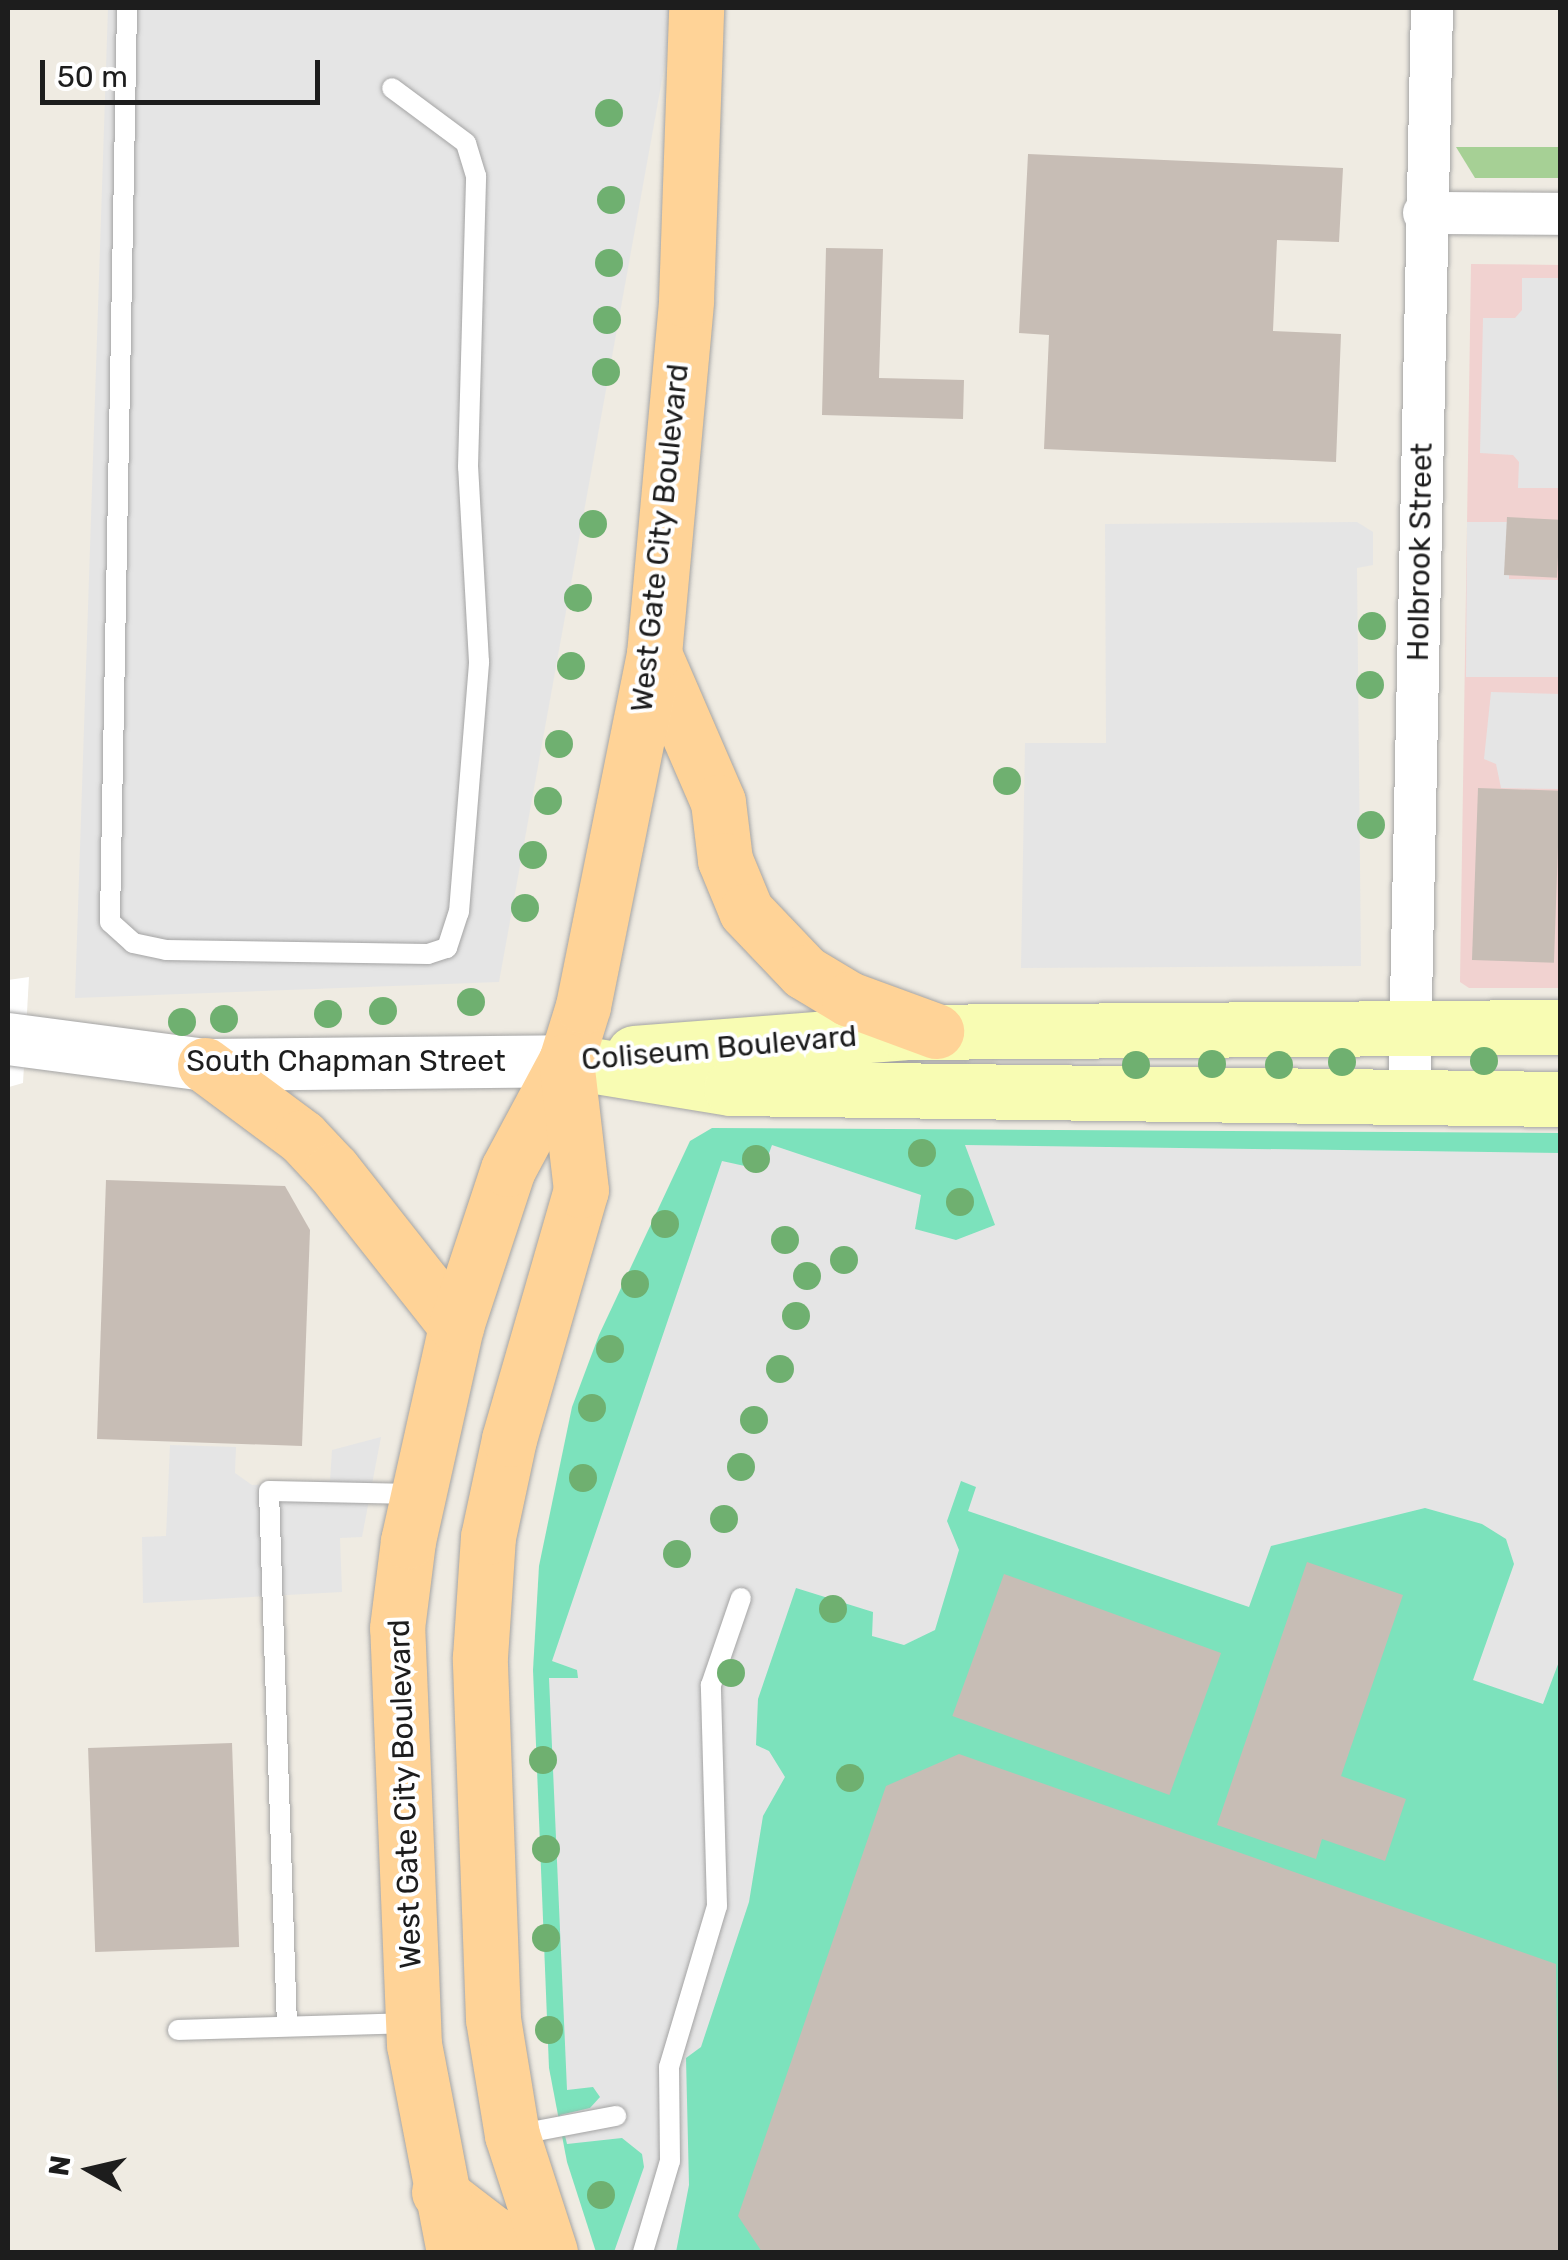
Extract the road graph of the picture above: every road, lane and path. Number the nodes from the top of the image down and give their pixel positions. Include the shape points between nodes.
1 (127, 8) edge
2 (696, 8) edge
3 (1432, 8) edge
4 (392, 88) dead end
5 (1424, 213) junction
6 (1560, 214) edge
7 (654, 654) junction
8 (1411, 1026) junction
9 (1560, 1027) edge
10 (936, 1031) junction
11 (8, 1039) edge
12 (566, 1061) junction
13 (204, 1065) junction
14 (1408, 1096) junction
15 (1560, 1099) edge
16 (456, 1326) junction
17 (418, 1494) junction
18 (741, 1598) dead end
19 (413, 2023) junction
20 (287, 2026) junction
21 (178, 2030) dead end
22 (616, 2116) dead end
23 (512, 2135) junction
24 (439, 2192) junction
25 (454, 2252) edge
26 (498, 2252) edge
27 (550, 2252) edge
28 (643, 2252) edge

1 - 4 lane via 110,922 133,944 196,951 448,948 459,912 480,662 468,466 476,176 466,144
2 - 7 main road, West Gate City Boulevard via 686,300
3 - 5 street, Holbrook Street
5 - 6 street
5 - 8 street, Holbrook Street
7 - 10 main road via 718,802 725,860 746,910 804,972 848,999
7 - 12 main road, West Gate City Boulevard via 595,954
8 - 9 main road, Coliseum Boulevard
8 - 10 main road, Coliseum Boulevard
8 - 14 street, Holbrook Street
10 - 12 main road, Coliseum Boulevard
11 - 13 street, South Chapman Street
12 - 13 street, South Chapman Street
12 - 14 main road, Coliseum Boulevard via 731,1088
12 - 16 main road, West Gate City Boulevard via 508,1169
12 - 23 main road, West Gate City Boulevard via 582,1190 509,1438 488,1537 480,1657 493,2018
13 - 16 main road via 312,1148
14 - 15 main road, Coliseum Boulevard
16 - 17 main road, West Gate City Boulevard
17 - 19 main road, West Gate City Boulevard via 397,1628
17 - 20 lane via 269,1491
18 - 28 lane via 711,1684 717,1906 669,2067 670,2161
19 - 20 lane
19 - 24 main road, West Gate City Boulevard
20 - 21 lane
22 - 23 lane
23 - 27 main road, West Gate City Boulevard
24 - 25 main road, West Gate City Boulevard
24 - 26 main road via 491,2232

